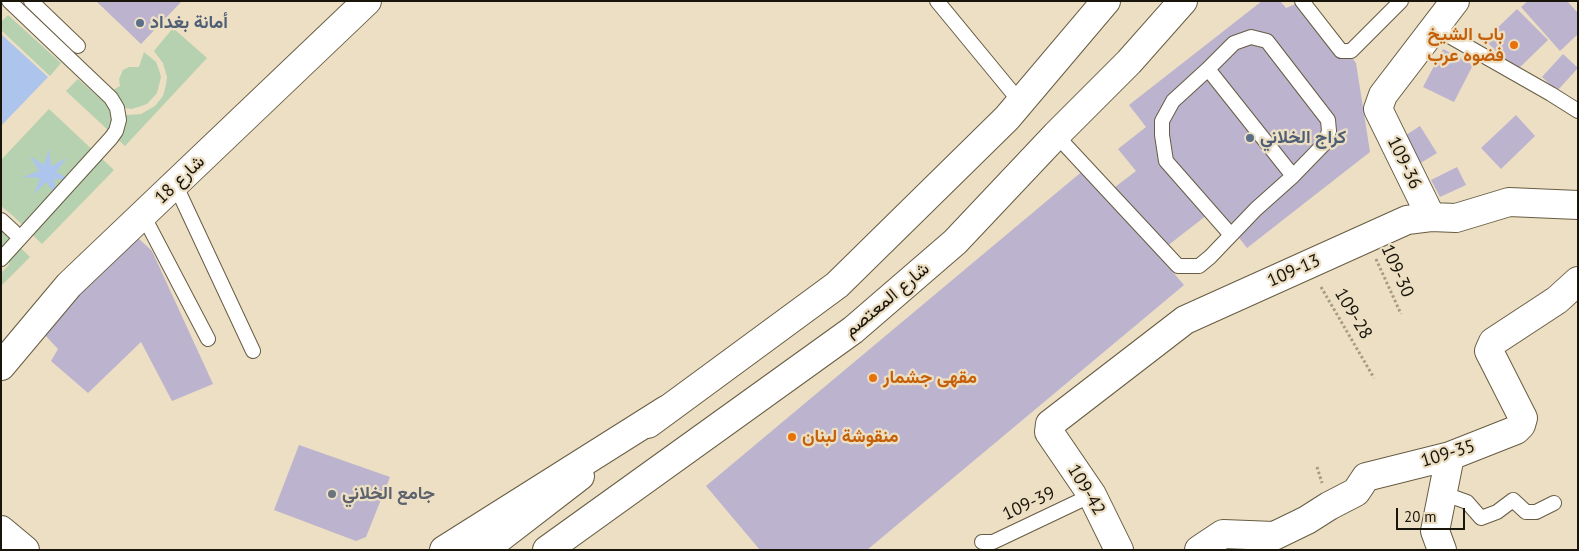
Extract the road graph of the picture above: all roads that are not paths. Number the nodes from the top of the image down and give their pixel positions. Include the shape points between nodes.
1 (9, 1) edge
2 (31, 1) edge
3 (368, 1) edge
4 (937, 1) edge
5 (1106, 1) edge
6 (1183, 1) edge
7 (1196, 1) edge
8 (1302, 1) edge
9 (1401, 1) edge
10 (1455, 1) edge
11 (1435, 28) junction
12 (1152, 36) junction
13 (78, 46) dead end
14 (1208, 69) junction
15 (1021, 103) junction
16 (1578, 111) edge
17 (1056, 135) junction
18 (1293, 176) junction
19 (175, 184) junction
20 (1578, 205) edge
21 (143, 215) junction
22 (1430, 217) junction
23 (1, 220) edge
24 (14, 232) dead end
25 (1231, 235) junction
26 (1, 259) edge
27 (1578, 281) edge
28 (208, 339) dead end
29 (253, 351) dead end
30 (1, 366) edge
31 (666, 410) junction
32 (1049, 432) joint
33 (1450, 456) junction
34 (1442, 493) junction
35 (1092, 495) junction
36 (1554, 503) dead end
37 (1, 530) edge
38 (982, 542) dead end
39 (25, 550) edge
40 (444, 550) edge
41 (484, 550) edge
42 (547, 550) edge
43 (1119, 550) edge
44 (1198, 550) edge
45 (1442, 550) edge

1 - 26 lane via 111,98 119,120 111,138
2 - 13 lane
3 - 19 street, شارع 18
4 - 15 lane
5 - 15 street
6 - 12 street, شارع المعتصم
7 - 12 street
8 - 9 lane via 1341,51 1351,51
10 - 11 street
11 - 16 lane
11 - 22 street, 109-36 via 1383,94 1378,109
12 - 17 street, شارع المعتصم
14 - 18 lane
14 - 18 lane via 1234,43 1251,37 1268,41 1328,120 1330,131 1325,143
14 - 25 lane via 1173,101 1162,121 1162,135 1166,161
15 - 31 street via 837,285
17 - 25 lane via 1178,266 1199,266
17 - 42 street, شارع المعتصم via 955,242 854,330
18 - 25 lane
19 - 21 street, شارع 18
19 - 29 lane
20 - 22 street, 109-13 via 1509,202 1456,218
21 - 28 lane
21 - 30 street, شارع 18 via 69,284
22 - 32 street, 109-13 via 1407,220 1184,320 1054,419
23 - 24 lane
27 - 33 street, 109-35 via 1557,300 1493,342 1489,351 1523,418 1521,425 1516,430
31 - 40 street
31 - 41 street
32 - 35 street, 109-42
33 - 34 street
33 - 44 street, 109-35 via 1366,477 1356,492 1274,536 1223,534
34 - 36 lane via 1467,502 1481,518 1497,512 1513,500 1526,512 1536,512
34 - 45 street via 1435,531
35 - 38 lane, 109-39 via 993,542
35 - 43 street, 109-42
37 - 39 street

